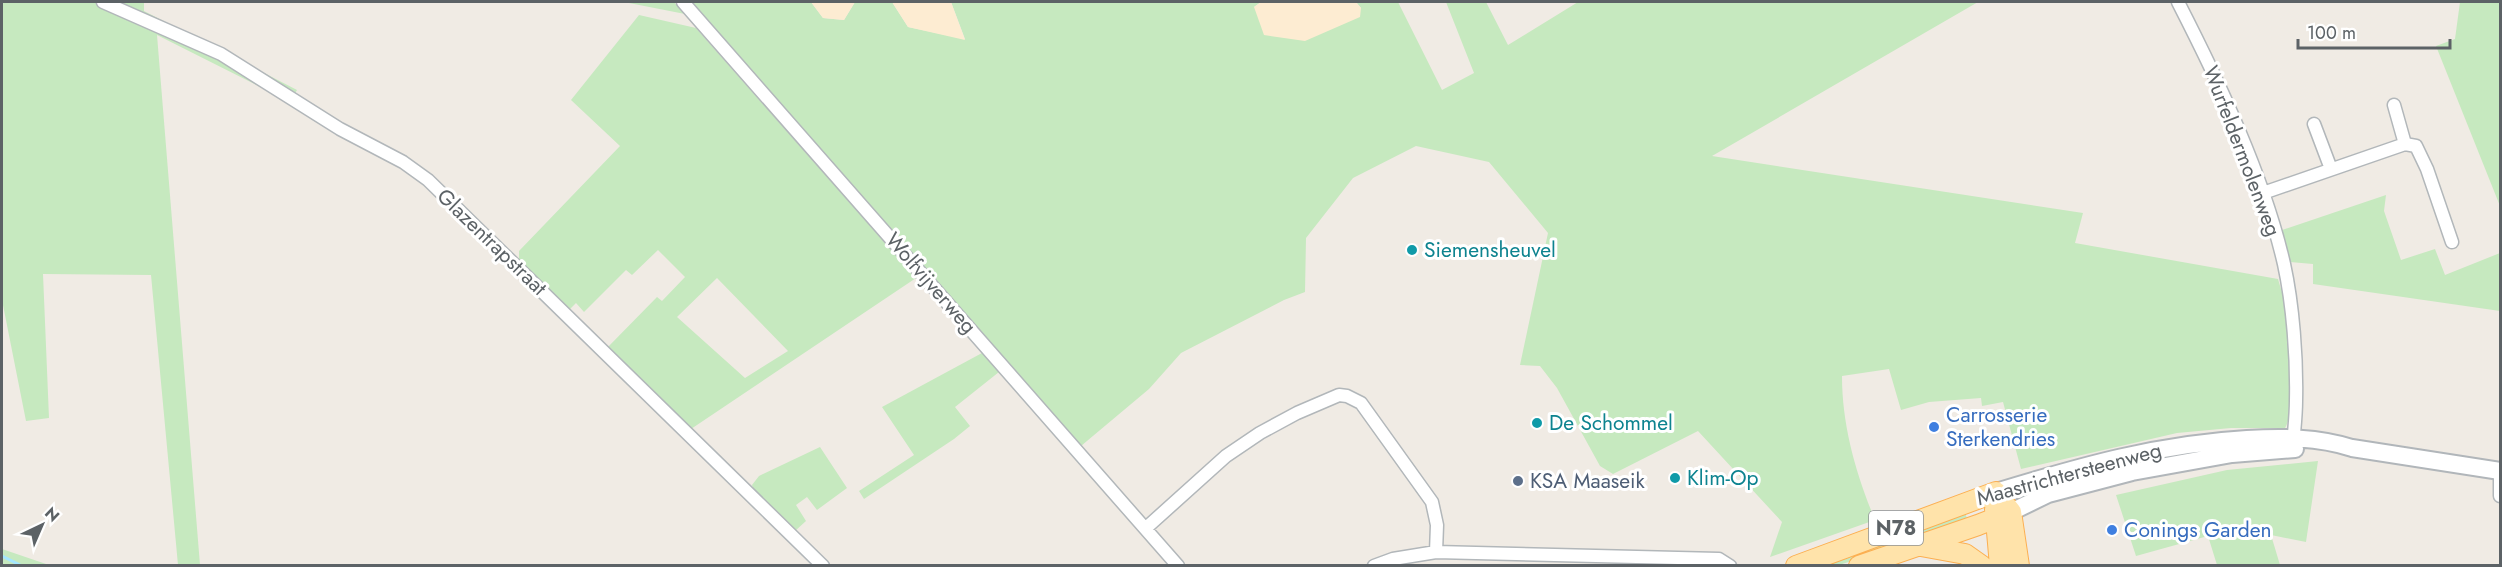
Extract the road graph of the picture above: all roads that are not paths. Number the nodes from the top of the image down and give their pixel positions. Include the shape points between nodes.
1 (103, 2) edge
2 (683, 2) edge
3 (2178, 2) edge
4 (2394, 105) dead end
5 (2314, 124) dead end
6 (2405, 144) junction
7 (2331, 169) junction
8 (2263, 193) junction
9 (2452, 242) dead end
10 (2293, 443) junction
11 (2222, 448) junction
12 (2500, 471) edge
13 (2500, 476) edge
14 (1996, 492) junction
15 (2500, 496) edge
16 (2003, 515) junction
17 (1146, 528) junction
18 (1918, 546) junction
19 (1436, 552) junction
20 (823, 566) edge
21 (1178, 566) edge
22 (1374, 566) edge
23 (1730, 566) edge
24 (1796, 566) edge
25 (1858, 566) edge
26 (1982, 566) edge
27 (2000, 566) edge
28 (2019, 566) edge

1 - 20 street, Glazentrapstraat via 221,54 428,180
2 - 17 street, Wolfvijverweg
3 - 8 street, Wurfeldermolenweg via 2211,66
4 - 6 street
5 - 7 street
6 - 7 street
6 - 9 street via 2416,146
7 - 8 street
8 - 10 street, Wurfeldermolenweg via 2285,273 2296,361
10 - 11 main road, Maastrichtersteenweg
10 - 12 main road, Maastrichtersteenweg via 2335,442
11 - 14 main road, Maastrichtersteenweg via 2157,448
11 - 16 main road, Maastrichtersteenweg via 2048,494
13 - 15 street
14 - 16 main road
14 - 24 main road, Maastrichtersteenweg / N78
16 - 18 main road, Maastrichtersteenweg / N78
16 - 27 main road
16 - 28 main road
17 - 19 street via 1226,456 1297,413 1339,395 1361,403 1432,502 1437,525
17 - 21 street, Wolfvijverweg
18 - 25 main road, Maastrichtersteenweg / N78
18 - 26 main road via 1965,554
19 - 22 street
19 - 23 street via 1719,560

